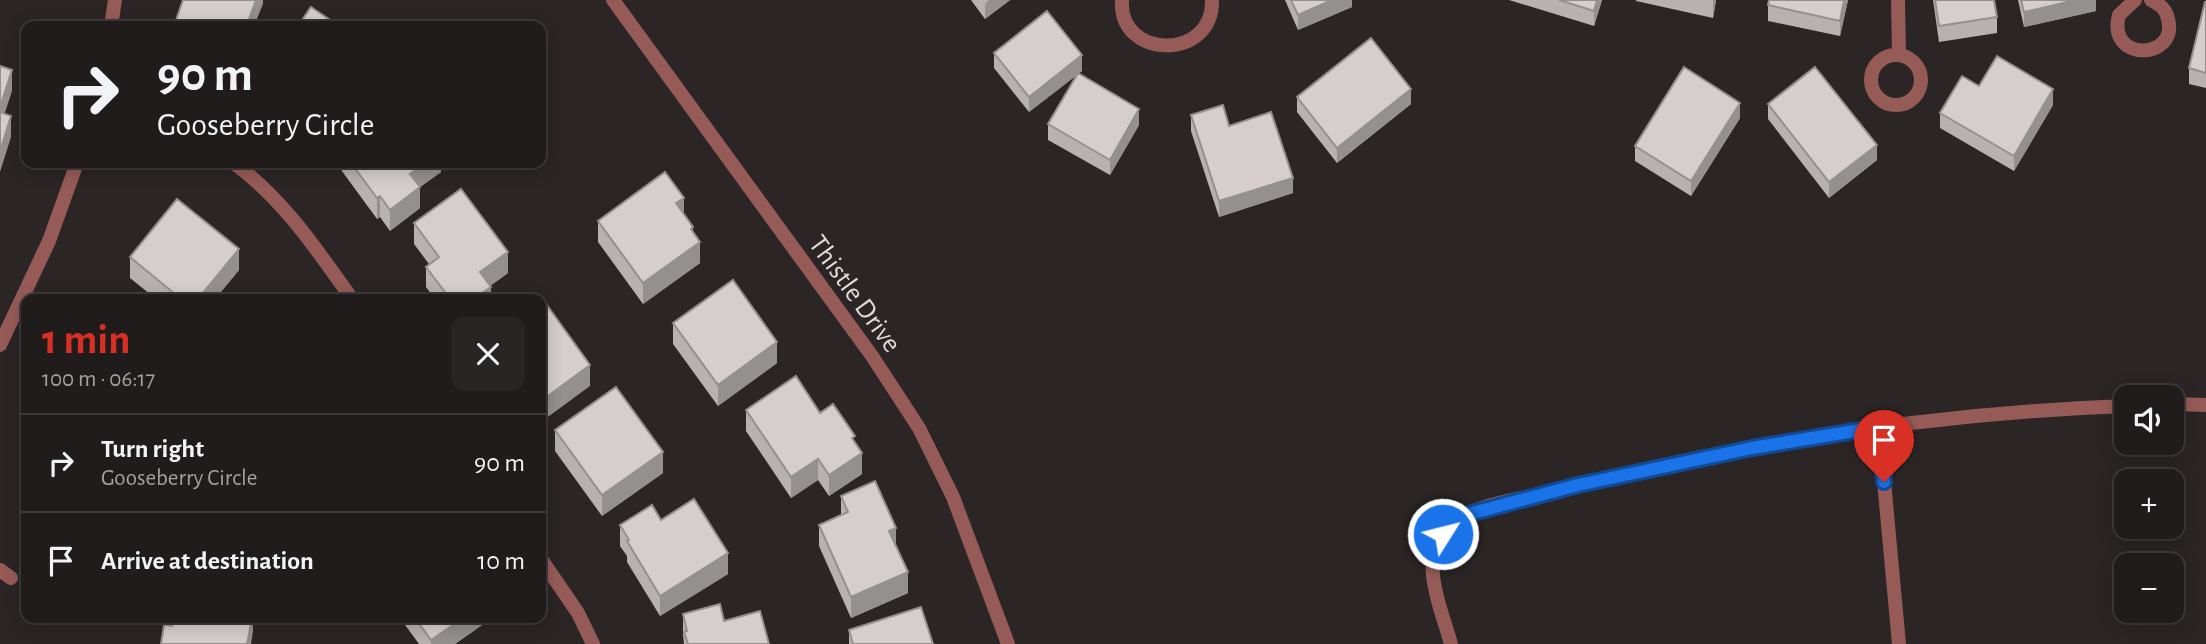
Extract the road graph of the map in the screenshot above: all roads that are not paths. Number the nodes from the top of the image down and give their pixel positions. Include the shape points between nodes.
1 (115, 0) edge
2 (613, 0) edge
3 (1122, 0) edge
4 (1212, 0) edge
5 (1898, 0) edge
6 (2135, 0) edge
7 (2151, 0) edge
8 (112, 21) edge
9 (1899, 55) dead end
10 (76, 168) edge
11 (240, 168) edge
12 (24, 294) edge
13 (348, 294) edge
14 (21, 301) edge
15 (0, 345) edge
16 (2184, 404) edge
17 (2206, 404) edge
18 (2114, 407) edge
19 (1879, 427) junction
20 (546, 566) edge
21 (593, 644) edge
22 (1009, 644) edge
23 (1451, 644) edge
24 (1899, 644) edge

1 - 8 street
2 - 22 street, Thistle Drive via 913,419 953,497
3 - 4 street via 1126,22 1135,34 1162,47 1190,41 1201,32
5 - 9 street
6 - 7 street via 2119,15 2118,32 2127,46 2142,52 2158,47 2169,33 2167,15
10 - 12 street
11 - 13 street via 299,226
14 - 15 street
16 - 17 street
18 - 19 street
19 - 23 street via 1765,445 1578,485 1465,515 1443,534 1432,561
19 - 24 street
20 - 21 street

